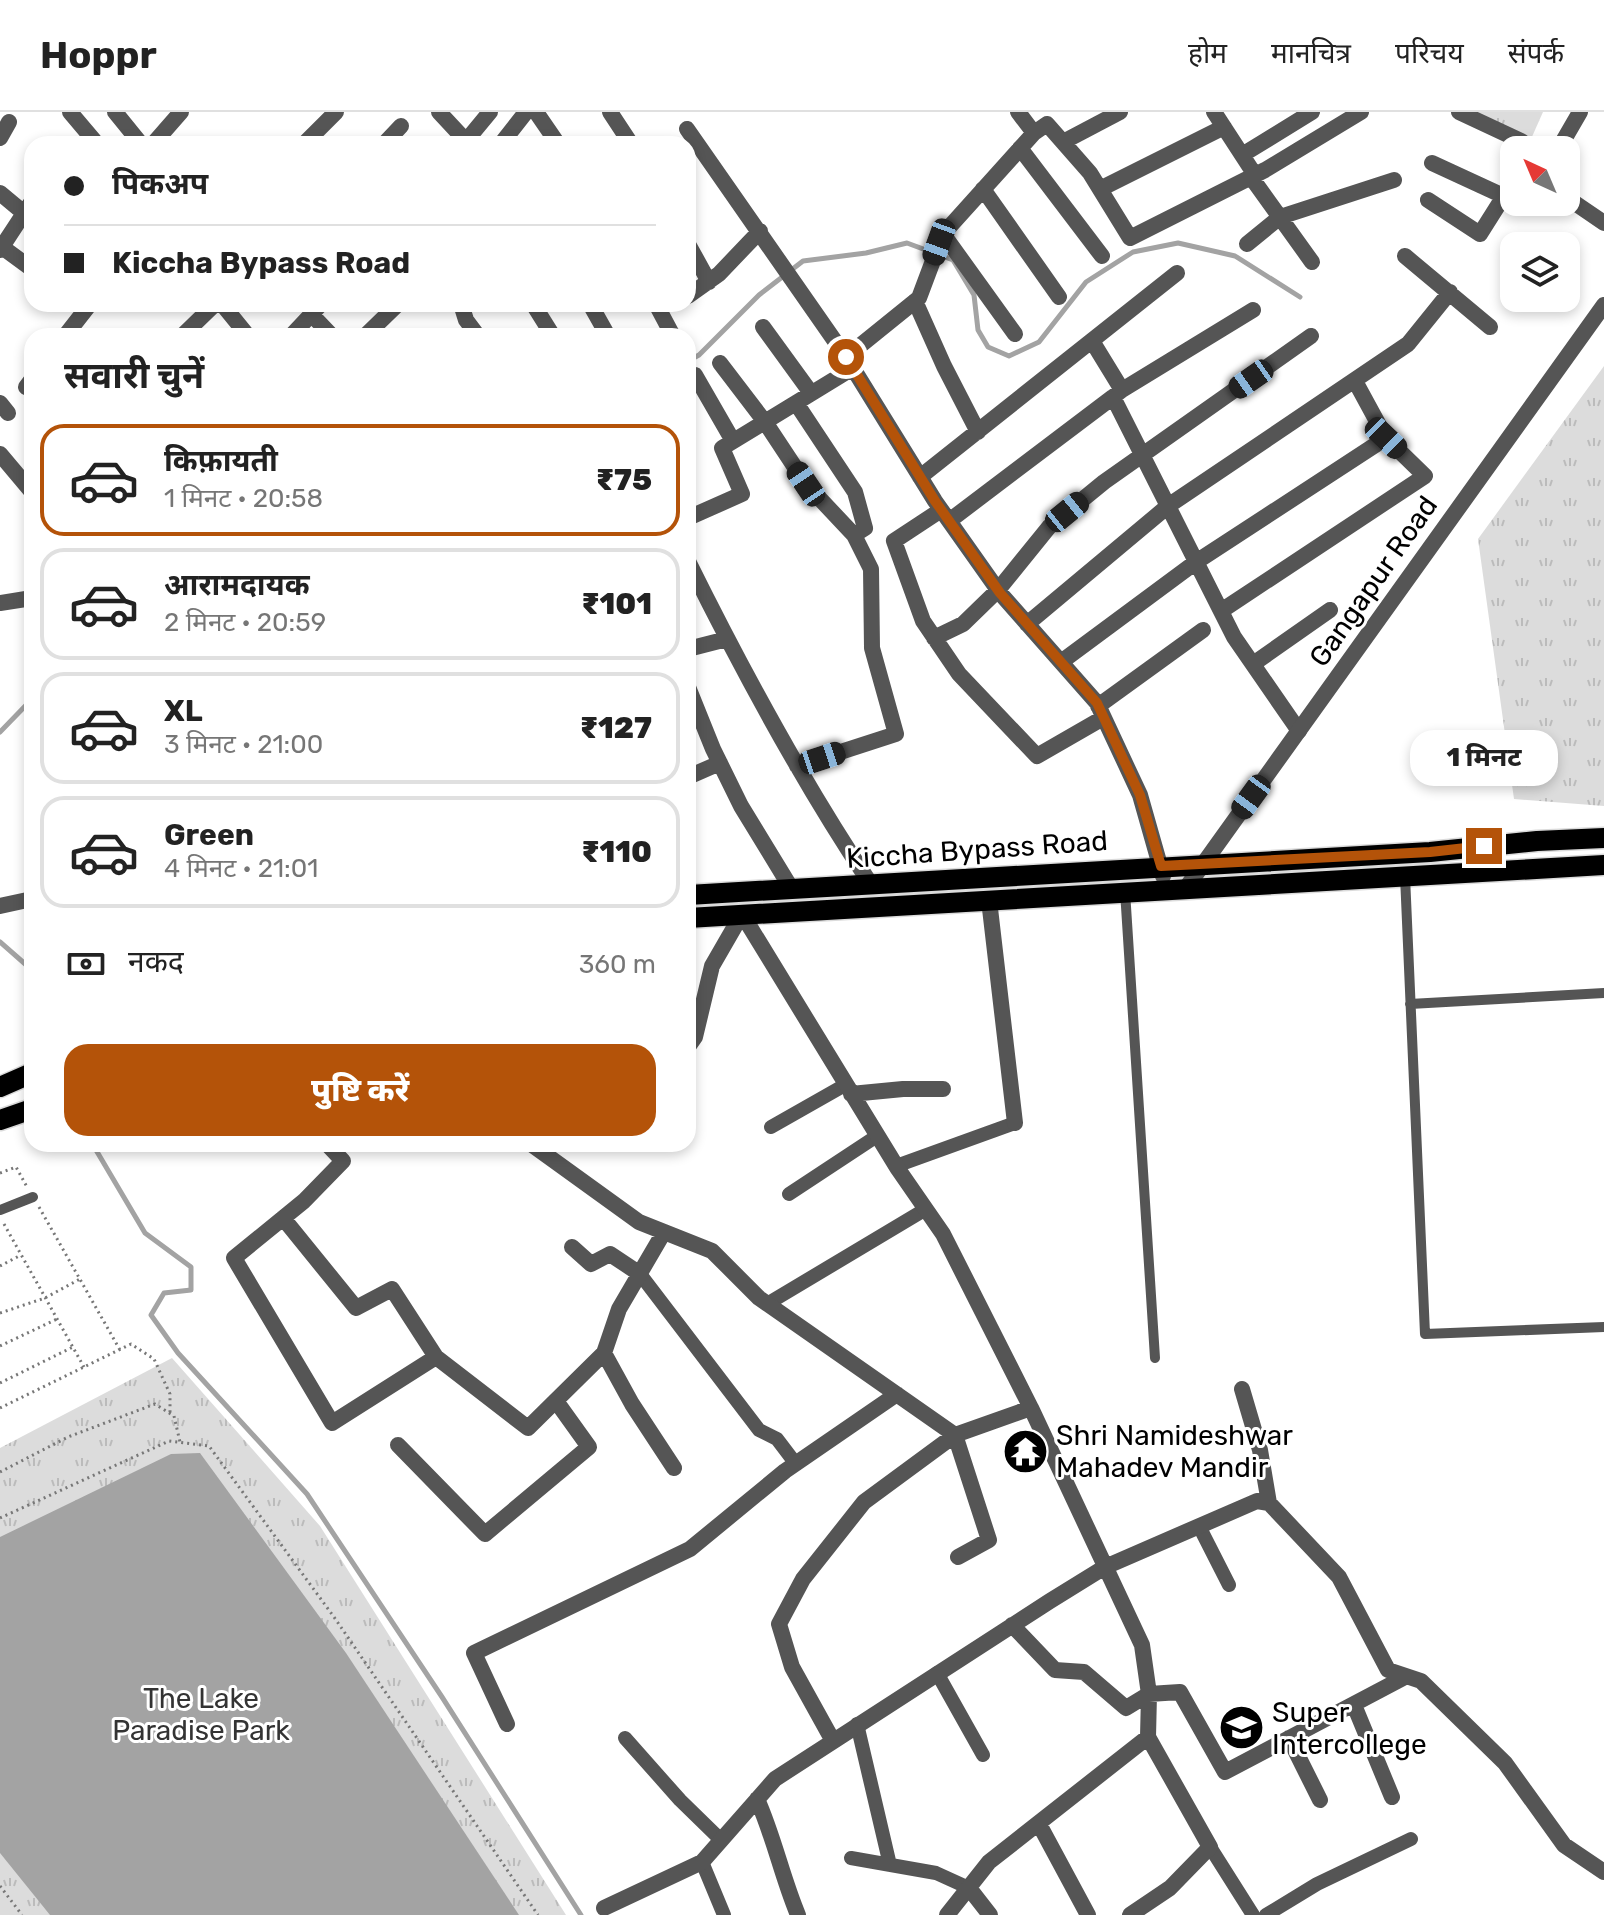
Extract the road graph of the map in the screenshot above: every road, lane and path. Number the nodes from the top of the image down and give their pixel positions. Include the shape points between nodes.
1 (70, 112) edge
2 (115, 112) edge
3 (181, 112) edge
4 (336, 112) edge
5 (439, 112) edge
6 (490, 112) edge
7 (526, 112) edge
8 (536, 112) edge
9 (610, 112) edge
10 (1018, 112) edge
11 (1120, 112) edge
12 (1214, 112) edge
13 (1312, 112) edge
14 (1361, 112) edge
15 (1459, 112) edge
16 (1580, 112) edge
17 (9, 122) dead end
18 (401, 126) dead end
19 (1224, 127) junction
20 (687, 129) dead end
21 (1034, 133) junction
22 (90, 136) edge
23 (134, 136) edge
24 (160, 136) edge
25 (312, 136) edge
26 (392, 136) edge
27 (461, 136) edge
28 (470, 136) edge
29 (507, 136) edge
30 (552, 136) edge
31 (626, 136) edge
32 (692, 136) edge
33 (1510, 136) edge
34 (1566, 136) edge
35 (0, 138) edge
36 (696, 142) edge
37 (1063, 142) junction
38 (1020, 148) junction
39 (1242, 155) junction
40 (1432, 163) dead end
41 (1253, 176) junction
42 (1394, 180) dead end
43 (983, 189) junction
44 (1100, 189) junction
45 (1500, 192) edge
46 (0, 193) edge
47 (1428, 200) dead end
48 (24, 205) edge
49 (1580, 207) edge
50 (1500, 208) edge
51 (24, 213) edge
52 (1280, 217) junction
53 (1604, 223) edge
54 (760, 231) junction
55 (941, 238) junction
56 (1247, 244) dead end
57 (1, 248) edge
58 (1102, 256) dead end
59 (1405, 256) dead end
60 (696, 258) edge
61 (1312, 262) dead end
62 (24, 264) edge
63 (1177, 273) dead end
64 (709, 282) junction
65 (696, 291) edge
66 (1450, 292) junction
67 (1059, 297) dead end
68 (915, 301) junction
69 (1604, 305) edge
70 (1253, 310) dead end
71 (84, 312) edge
72 (216, 312) edge
73 (229, 312) edge
74 (313, 312) edge
75 (390, 312) edge
76 (763, 327) dead end
77 (1490, 327) dead end
78 (71, 328) edge
79 (193, 328) edge
80 (242, 328) edge
81 (298, 328) edge
82 (373, 328) edge
83 (1015, 334) dead end
84 (1311, 336) dead end
85 (1092, 341) junction
86 (850, 362) junction
87 (720, 363) dead end
88 (696, 377) edge
89 (1355, 381) junction
90 (811, 393) junction
91 (1117, 394) junction
92 (796, 403) junction
93 (765, 422) junction
94 (978, 432) junction
95 (1386, 438) junction
96 (733, 441) junction
97 (0, 454) edge
98 (1141, 454) junction
99 (920, 477) junction
100 (24, 482) edge
101 (1168, 506) junction
102 (696, 514) edge
103 (945, 515) junction
104 (854, 535) junction
105 (1196, 562) junction
106 (696, 577) edge
107 (998, 590) junction
108 (24, 599) edge
109 (0, 603) edge
110 (1330, 610) dead end
111 (1221, 611) junction
112 (1027, 624) junction
113 (1203, 630) dead end
114 (934, 638) junction
115 (727, 639) junction
116 (696, 647) edge
117 (1061, 662) junction
118 (1253, 664) junction
119 (696, 706) edge
120 (1101, 712) junction
121 (1299, 731) junction
122 (720, 763) junction
123 (797, 766) junction
124 (696, 774) edge
125 (1604, 838) edge
126 (1251, 862) junction
127 (1204, 863) junction
128 (1604, 865) edge
129 (1161, 866) junction
130 (1125, 868) junction
131 (1405, 876) junction
132 (870, 883) junction
133 (1253, 885) junction
134 (791, 888) junction
135 (1176, 888) junction
136 (741, 891) junction
137 (1125, 891) junction
138 (696, 894) edge
139 (989, 900) junction
140 (24, 901) edge
141 (0, 906) edge
142 (870, 907) junction
143 (742, 914) junction
144 (696, 917) edge
145 (1604, 993) edge
146 (1410, 1004) junction
147 (696, 1033) edge
148 (24, 1076) edge
149 (0, 1087) edge
150 (848, 1089) junction
151 (943, 1089) dead end
152 (24, 1112) edge
153 (0, 1120) edge
154 (1015, 1123) joint
155 (771, 1127) dead end
156 (877, 1136) junction
157 (335, 1152) edge
158 (542, 1152) edge
159 (896, 1166) junction
160 (0, 1173) edge
161 (789, 1194) dead end
162 (33, 1197) junction
163 (926, 1209) junction
164 (0, 1210) edge
165 (0, 1217) edge
166 (283, 1218) junction
167 (664, 1232) junction
168 (572, 1247) dead end
169 (21, 1255) junction
170 (0, 1266) edge
171 (640, 1274) junction
172 (80, 1279) junction
173 (45, 1298) junction
174 (767, 1304) junction
175 (0, 1313) edge
176 (57, 1319) junction
177 (1604, 1327) edge
178 (0, 1346) edge
179 (73, 1347) junction
180 (120, 1350) junction
181 (604, 1353) junction
182 (436, 1357) junction
183 (1155, 1358) dead end
184 (84, 1367) junction
185 (0, 1383) edge
186 (1242, 1389) dead end
187 (897, 1394) junction
188 (556, 1401) junction
189 (0, 1408) edge
190 (1031, 1408) junction
191 (170, 1414) junction
192 (955, 1435) junction
193 (180, 1442) junction
194 (398, 1445) dead end
195 (796, 1464) junction
196 (674, 1468) dead end
197 (0, 1472) edge
198 (1269, 1503) junction
199 (0, 1518) edge
200 (1199, 1526) junction
201 (958, 1557) dead end
202 (1105, 1567) junction
203 (1229, 1585) dead end
204 (1012, 1625) junction
205 (937, 1673) junction
206 (1405, 1677) junction
207 (1149, 1694) junction
208 (1354, 1705) junction
209 (507, 1724) dead end
210 (857, 1724) junction
211 (1148, 1737) junction
212 (625, 1738) dead end
213 (1289, 1738) junction
214 (833, 1741) junction
215 (983, 1755) dead end
216 (1392, 1797) dead end
217 (757, 1799) junction
218 (1320, 1800) dead end
219 (1039, 1824) junction
220 (1411, 1839) dead end
221 (721, 1840) junction
222 (1210, 1847) junction
223 (851, 1858) dead end
224 (702, 1862) junction
225 (890, 1865) junction
226 (1604, 1872) edge
227 (0, 1886) edge
228 (969, 1888) junction
229 (604, 1908) dead end
230 (1135, 1913) edge
231 (22, 1915) edge
232 (538, 1915) edge
233 (724, 1915) edge
234 (798, 1915) edge
235 (947, 1915) edge
236 (990, 1915) edge
237 (1088, 1915) edge
238 (1253, 1915) edge
239 (1266, 1915) edge

1 - 22 street
2 - 23 street
3 - 24 street
4 - 25 street
5 - 27 street
6 - 28 street
7 - 29 street
8 - 30 street
9 - 31 street
10 - 21 street
11 - 37 street
12 - 19 street
13 - 39 street
14 - 41 street
15 - 33 street
16 - 34 street
17 - 35 street
18 - 26 street
19 - 39 street
19 - 44 street
20 - 32 street
21 - 37 street via 1047,124
21 - 38 street
36 - 54 street
37 - 44 street
38 - 43 street
38 - 58 street
39 - 41 street
40 - 45 street
41 - 44 street via 1130,238
41 - 52 street
42 - 52 street
43 - 55 street
43 - 67 street
46 - 48 street
47 - 50 street via 1480,234
49 - 53 street
51 - 57 street
52 - 56 street
52 - 61 street
54 - 64 street
54 - 86 street
55 - 68 street
55 - 83 street
57 - 62 street
59 - 66 street
60 - 64 street
63 - 85 street
64 - 65 street
66 - 77 street
66 - 89 street via 1408,344
68 - 86 street
68 - 94 street
69 - 121 street, Gangapur Road
70 - 91 street
71 - 78 street
72 - 79 street
73 - 80 street
74 - 81 street
75 - 82 street
76 - 90 street
84 - 98 street
85 - 91 street
85 - 94 street
86 - 90 street
86 - 99 street
87 - 93 street
88 - 96 street
89 - 95 street
89 - 101 street
90 - 92 street
91 - 98 street
91 - 103 street
92 - 93 street
92 - 104 street via 855,492 865,528
93 - 96 street
93 - 104 street via 806,484
94 - 99 street
95 - 105 street
95 - 111 street via 1425,476
96 - 102 street via 722,448 742,494
97 - 100 street
98 - 101 street
98 - 107 street via 1049,527
99 - 103 street
101 - 105 street
101 - 112 street
103 - 107 street
103 - 114 street via 894,541
104 - 123 street via 871,569 872,648 896,734
105 - 111 street
105 - 117 street
106 - 115 street
107 - 112 street
107 - 114 street via 963,624
108 - 109 street
110 - 118 street
111 - 118 street
112 - 117 street
113 - 120 street
114 - 120 street via 959,674 1037,756
115 - 116 street
115 - 123 street
117 - 120 street
118 - 121 street
119 - 122 street
120 - 129 street via 1140,795
121 - 127 street, Gangapur Road
122 - 124 street
122 - 134 street
123 - 132 street
125 - 126 main road, Kiccha Bypass Road
126 - 127 main road, Kiccha Bypass Road
126 - 133 main road
127 - 129 main road, Kiccha Bypass Road
127 - 135 street, Gangapur Road
128 - 131 main road
129 - 130 main road, Kiccha Bypass Road
129 - 135 street
130 - 132 main road, Kiccha Bypass Road
130 - 137 main road
131 - 133 main road
131 - 146 lane
132 - 134 main road, Kiccha Bypass Road
132 - 142 main road
133 - 135 main road
134 - 136 main road, Kiccha Bypass Road
135 - 137 main road
136 - 138 main road, Kiccha Bypass Road
136 - 143 main road
137 - 139 main road
137 - 183 lane
139 - 142 main road
139 - 154 street
140 - 141 street
142 - 143 main road
143 - 144 main road
143 - 147 street via 712,966
143 - 150 street
145 - 146 lane
146 - 177 lane via 1425,1334
148 - 149 main road
150 - 151 street
150 - 155 street
150 - 156 street
152 - 153 main road
154 - 159 street
156 - 159 street
156 - 161 street
157 - 166 street via 343,1161
158 - 167 street via 639,1222
159 - 163 street
160 - 162 path via 16,1167
162 - 164 lane
162 - 172 path
163 - 174 street
163 - 190 street
165 - 169 path
166 - 182 street via 356,1308 392,1289
166 - 182 street via 234,1258 332,1423
167 - 171 street
167 - 174 street via 712,1251
168 - 171 street via 591,1264 610,1254
169 - 170 path
169 - 173 path
171 - 181 street via 619,1309
171 - 195 street via 759,1430 777,1439
172 - 173 path
172 - 180 path
173 - 175 path
173 - 176 path
174 - 187 street
176 - 178 path
176 - 179 path
179 - 184 path
179 - 185 path
180 - 184 path
180 - 191 path via 131,1344 154,1359 170,1394
181 - 188 street
181 - 196 street
182 - 188 street via 528,1428
184 - 189 path
186 - 198 street
187 - 192 street
187 - 195 street
188 - 194 street via 589,1447 485,1534
190 - 192 street
190 - 202 street
191 - 193 path
191 - 197 path via 155,1404 68,1437
192 - 201 street via 989,1540
192 - 214 street via 864,1502 803,1579 779,1624 792,1667
193 - 199 path via 169,1441
193 - 232 path via 209,1446 334,1617
195 - 209 street via 690,1549 474,1653
198 - 200 street via 1257,1501
198 - 206 street via 1339,1577 1388,1670
200 - 202 street
200 - 203 street
202 - 204 street
202 - 207 street via 1142,1645
204 - 205 street
204 - 207 street via 1055,1670 1084,1672 1126,1708
205 - 210 street
205 - 215 street
206 - 208 street
206 - 226 street via 1421,1681 1505,1763 1564,1845
207 - 211 street
207 - 213 street via 1180,1692 1225,1772
208 - 213 street
208 - 216 street
210 - 214 street
210 - 225 street
211 - 219 street
211 - 222 street
212 - 221 street
213 - 218 street
214 - 217 street via 775,1779
217 - 221 street
217 - 234 street
219 - 228 street via 989,1862
219 - 237 street
220 - 239 street
221 - 224 street
222 - 230 street via 1170,1888
222 - 238 street
223 - 225 street
224 - 229 street
224 - 233 street
225 - 228 street via 936,1873
227 - 231 path
228 - 235 street
228 - 236 street

